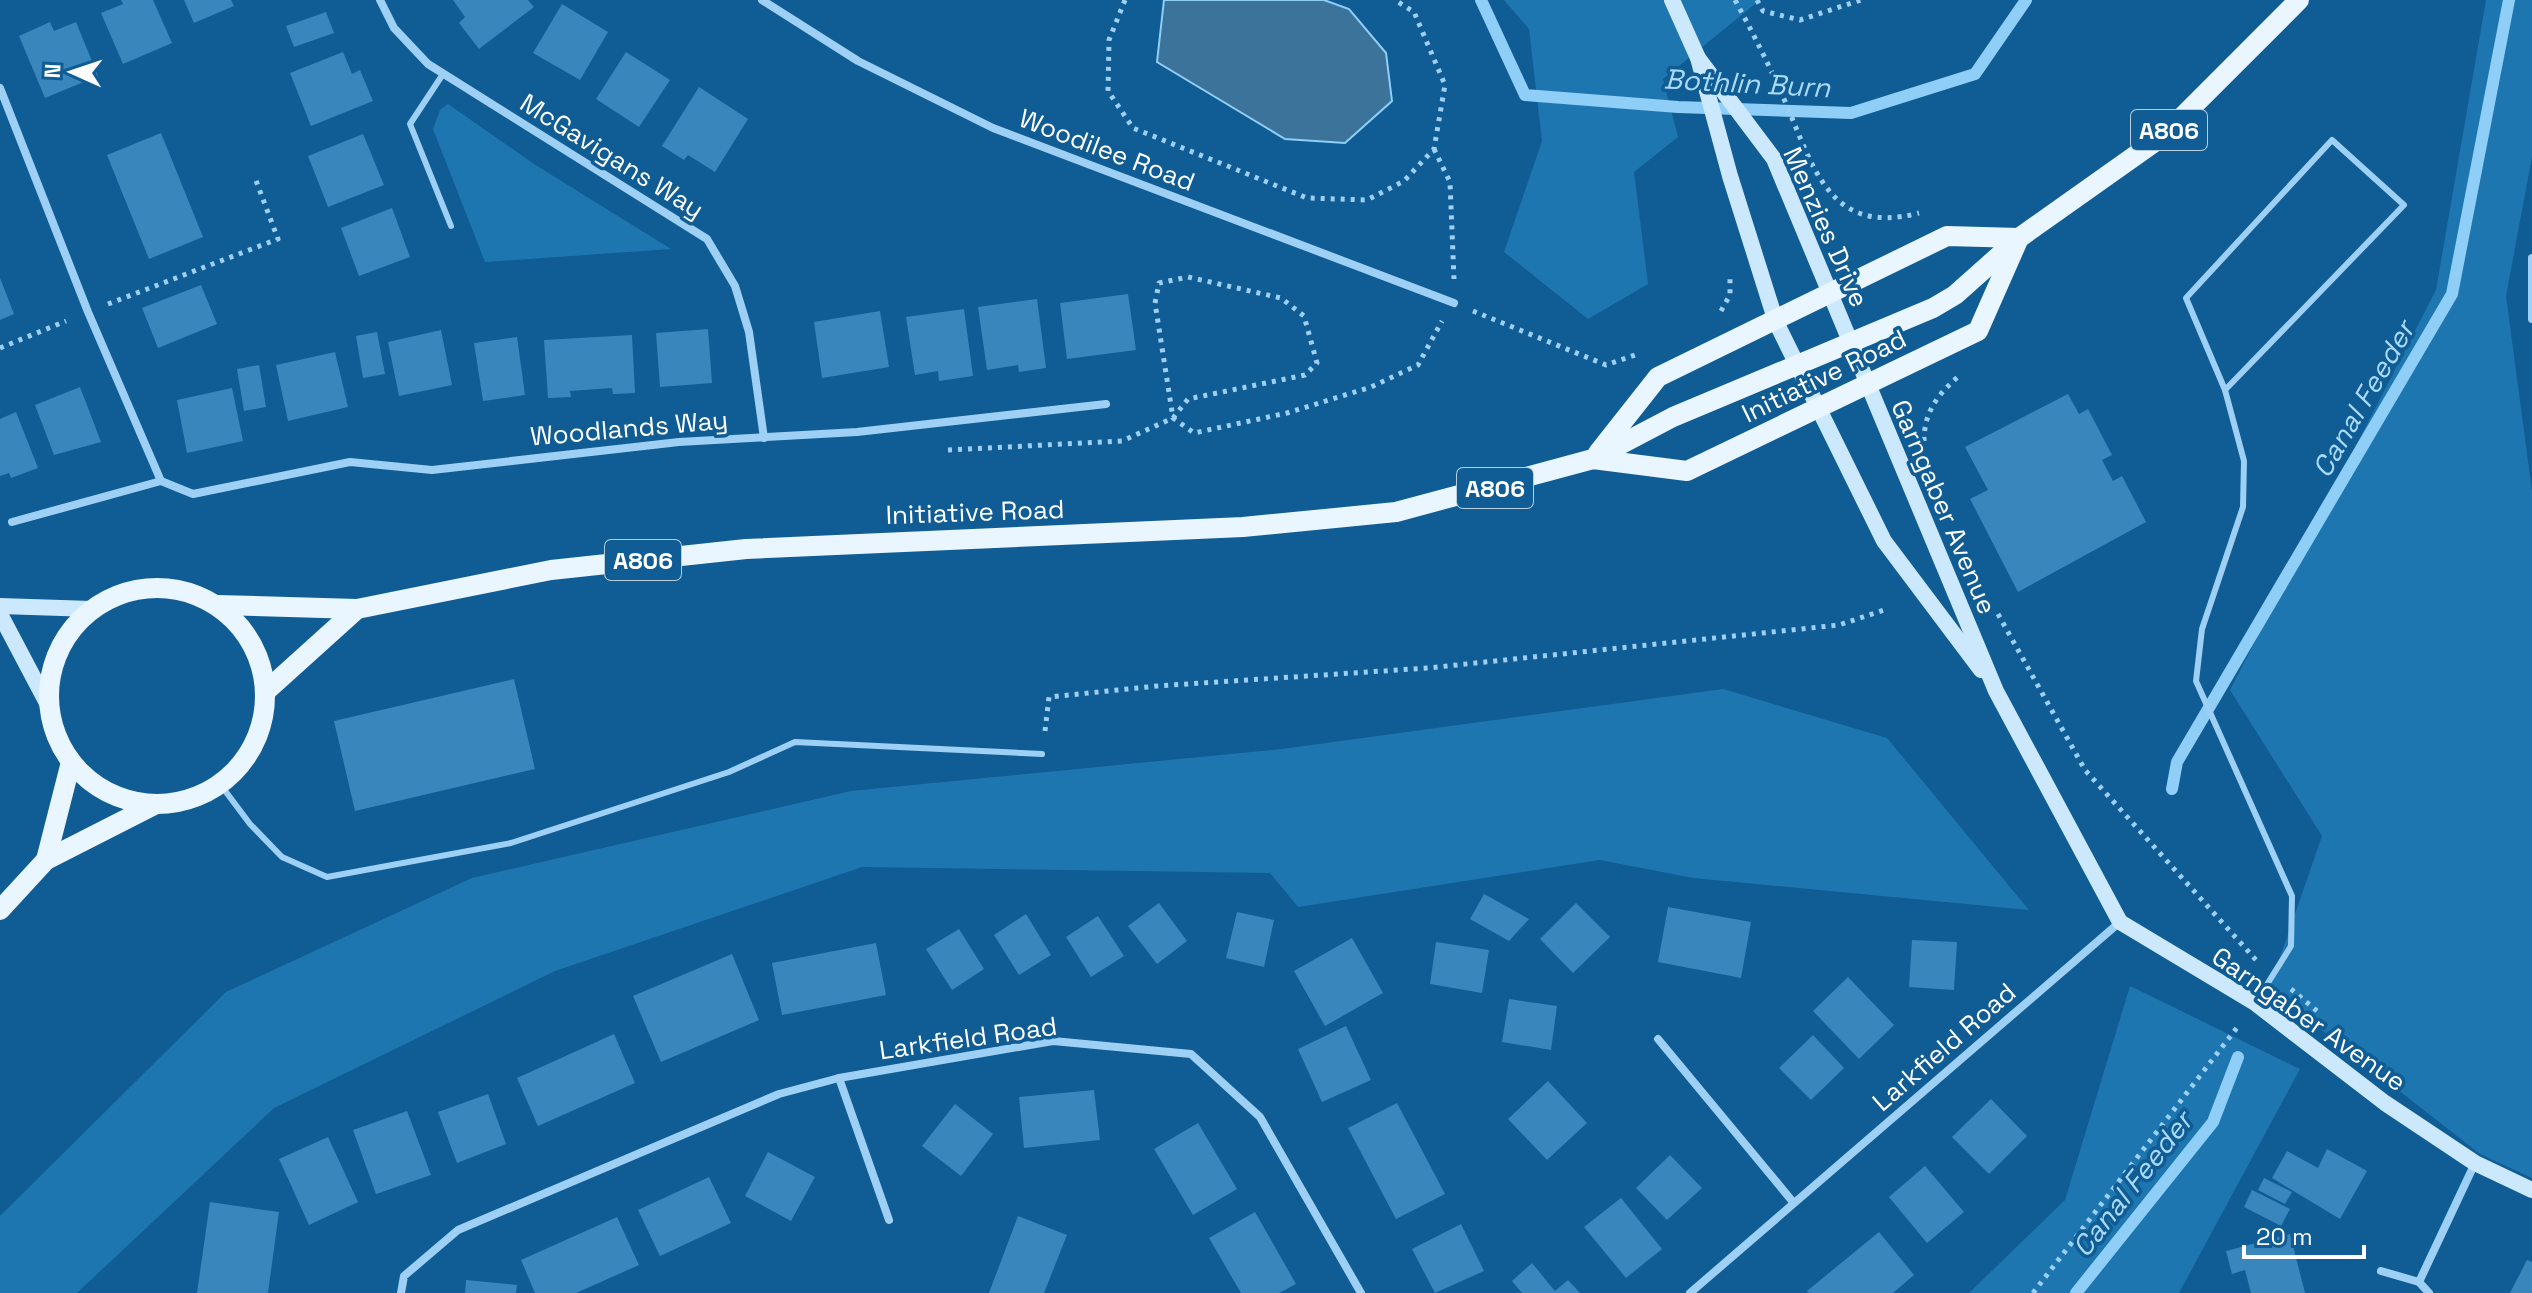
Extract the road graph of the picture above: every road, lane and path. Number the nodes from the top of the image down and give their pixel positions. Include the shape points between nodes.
1 (380, 0) edge
2 (762, 0) edge
3 (1125, 0) edge
4 (1395, 0) edge
5 (1672, 0) edge
6 (1735, 0) edge
7 (1757, 0) edge
8 (1861, 0) edge
9 (2299, 0) edge
10 (1695, 50) junction
11 (443, 74) junction
12 (0, 88) edge
13 (1434, 149) junction
14 (255, 178) dead end
15 (1930, 207) dead end
16 (451, 226) dead end
17 (2019, 238) junction
18 (2532, 258) edge
19 (1730, 272) dead end
20 (1830, 293) junction
21 (1454, 303) junction
22 (88, 312) junction
23 (2532, 319) edge
24 (1712, 320) dead end
25 (1776, 322) junction
26 (1849, 341) junction
27 (0, 348) edge
28 (1646, 351) dead end
29 (1797, 364) junction
30 (1969, 368) dead end
31 (1867, 384) junction
32 (2225, 390) junction
33 (1106, 404) dead end
34 (1819, 408) junction
35 (1173, 418) junction
36 (764, 438) junction
37 (1924, 445) dead end
38 (944, 450) dead end
39 (1593, 459) junction
40 (161, 481) junction
41 (12, 522) dead end
42 (1991, 603) dead end
43 (217, 605) junction
44 (0, 606) edge
45 (92, 609) junction
46 (357, 609) junction
47 (1887, 609) dead end
48 (0, 614) edge
49 (1996, 691) junction
50 (265, 692) junction
51 (48, 705) junction
52 (1042, 754) joint
53 (71, 762) junction
54 (220, 784) junction
55 (154, 805) junction
56 (46, 860) junction
57 (0, 910) edge
58 (2120, 922) junction
59 (2273, 974) junction
60 (2255, 1003) junction
61 (2326, 1019) dead end
62 (1658, 1039) dead end
63 (839, 1078) junction
64 (2475, 1163) junction
65 (2532, 1190) edge
66 (1793, 1202) junction
67 (889, 1220) dead end
68 (2381, 1271) dead end
69 (2419, 1282) junction
70 (401, 1293) edge
71 (1361, 1293) edge
72 (1690, 1293) edge
73 (2033, 1293) edge
74 (2429, 1293) edge

1 - 11 street, McGavigans Way via 416,54
2 - 21 street, Woodilee Road via 858,61 993,128
3 - 13 path via 1109,40 1108,91 1133,128 1307,198 1367,200 1404,181
4 - 13 path via 1414,12 1445,85
5 - 10 street, Menzies Drive
6 - 15 path via 1763,50 1814,173 1835,199 1859,214 1885,219
7 - 8 path via 1763,11 1800,20
9 - 17 main road, A806 via 2163,136
10 - 20 street, Menzies Drive via 1774,159
10 - 25 street, Menzies Drive
11 - 16 lane via 410,124
11 - 36 street, McGavigans Way via 707,239 735,286 749,332
12 - 22 street
13 - 21 path via 1450,182
14 - 22 path via 278,239
17 - 20 main road via 1947,236
17 - 26 main road, A806 via 1955,295
17 - 31 main road, Initiative Road / A806 via 1978,331
18 - 23 street
19 - 24 path via 1730,295
20 - 25 main road
20 - 26 street, Menzies Drive
21 - 28 path via 1606,365
21 - 35 path via 1418,365 1371,387 1287,413 1194,433
22 - 27 path
22 - 40 street
25 - 29 street, Menzies Drive
25 - 39 main road via 1658,377
26 - 29 main road, A806
26 - 31 street, Garngaber Avenue
29 - 34 street, Garngaber Avenue
29 - 39 main road, A806 via 1673,417
30 - 37 path via 1939,393 1924,423
31 - 34 main road, Initiative Road / A806
31 - 49 street, Garngaber Avenue
32 - 32 lane via 2186,298 2332,140 2404,205
32 - 59 lane via 2244,461 2243,507 2202,629 2196,681 2292,896 2291,946
33 - 36 street, Woodlands Way
34 - 39 main road, Initiative Road / A806 via 1687,471
34 - 49 street, Garngaber Avenue via 1884,541
35 - 35 path via 1155,303 1159,283 1188,277 1281,298 1304,316 1317,363 1305,375 1188,399
35 - 38 path via 1122,441
36 - 40 street, Woodlands Way via 679,442 432,470 350,462 193,494
39 - 46 main road, Initiative Road / A806 via 1396,512 1243,527 746,549 551,570
40 - 41 street
42 - 59 path via 2085,770 2244,950
43 - 45 main road via 190,592 160,587 124,592
43 - 46 main road, A806
43 - 50 main road via 253,645
44 - 45 street
45 - 51 main road via 71,629 56,656
46 - 50 main road
47 - 52 path via 1839,625 1491,661 1049,697
48 - 51 street
49 - 58 street, Garngaber Avenue
50 - 54 main road via 262,722 251,750
51 - 53 main road via 55,735
52 - 54 lane via 795,742 729,772 511,843 327,877 282,857
53 - 55 main road via 105,792
53 - 56 main road
54 - 55 main road via 182,802
55 - 56 main road
56 - 57 main road
58 - 60 street, Garngaber Avenue
58 - 66 street, Larkfield Road
59 - 60 lane
59 - 61 path
60 - 64 street, Garngaber Avenue via 2385,1103
60 - 73 path
62 - 66 street
63 - 67 street
63 - 70 street, Larkfield Road via 779,1094 458,1230 404,1276
63 - 71 street, Larkfield Road via 1053,1041 1191,1054 1260,1117
64 - 65 street, Garngaber Avenue
64 - 69 street
66 - 72 street, Larkfield Road
68 - 69 street
69 - 74 street

